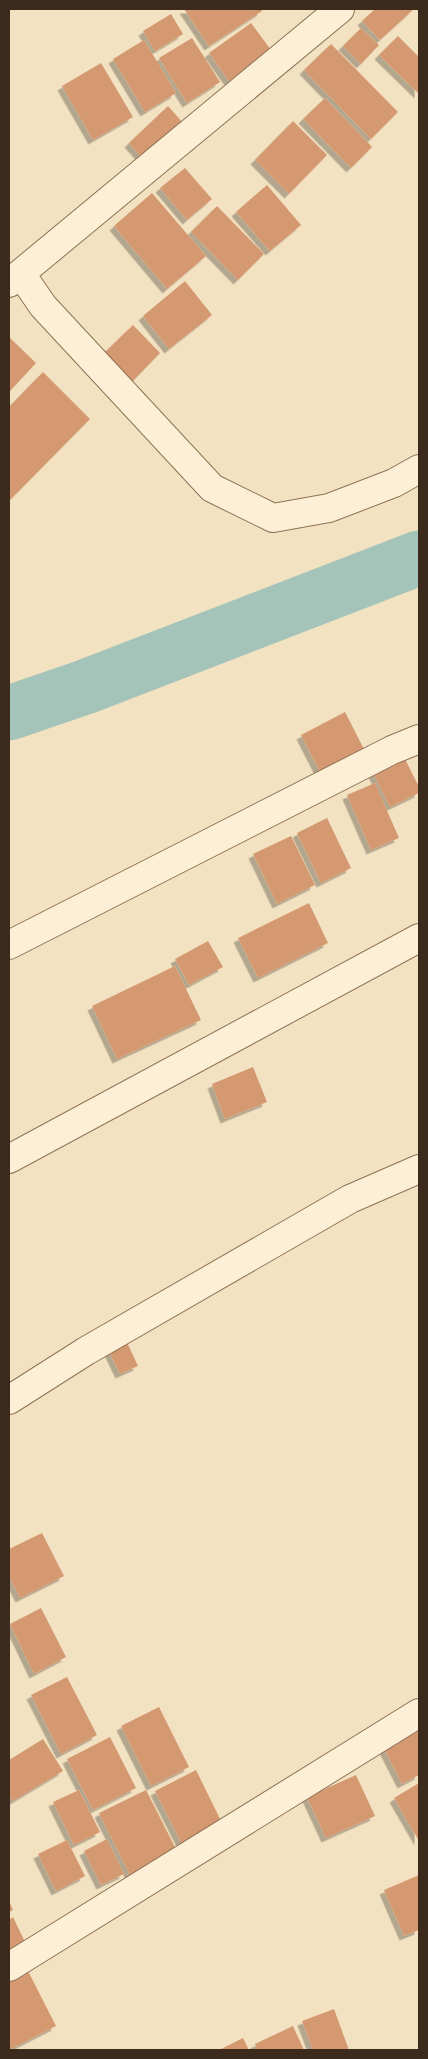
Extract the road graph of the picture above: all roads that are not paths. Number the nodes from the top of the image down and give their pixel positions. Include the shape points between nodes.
1 (340, 9) edge
2 (15, 279) edge
3 (419, 469) edge
4 (419, 739) edge
5 (419, 938) edge
6 (9, 945) edge
7 (9, 1159) edge
8 (419, 1169) edge
9 (9, 1400) edge
10 (419, 1713) edge
11 (9, 1967) edge

1 - 2 street
2 - 3 street via 212,488 273,518 329,508 394,483
4 - 6 street
5 - 7 street
8 - 9 street via 350,1199 86,1351
10 - 11 street

